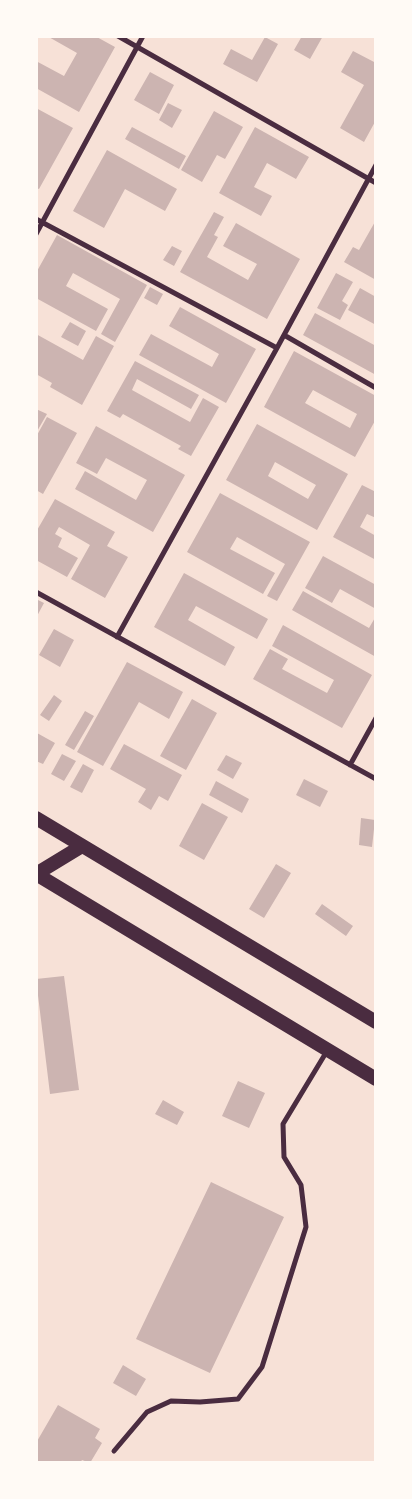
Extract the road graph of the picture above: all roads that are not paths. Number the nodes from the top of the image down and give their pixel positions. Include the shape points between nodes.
1 (118, 36) edge
2 (143, 36) edge
3 (138, 47) junction
4 (376, 165) edge
5 (368, 179) junction
6 (376, 183) edge
7 (36, 219) edge
8 (43, 222) junction
9 (36, 234) edge
10 (284, 335) junction
11 (277, 348) junction
12 (376, 388) edge
13 (36, 592) edge
14 (117, 637) junction
15 (376, 718) edge
16 (350, 765) junction
17 (376, 779) edge
18 (36, 818) edge
19 (82, 846) junction
20 (36, 874) edge
21 (376, 1022) edge
22 (327, 1050) junction
23 (376, 1079) edge
24 (114, 1451) dead end

1 - 3 street
2 - 3 street
3 - 5 street
3 - 8 street
4 - 5 street
5 - 6 street
5 - 10 street
7 - 8 street
8 - 9 street
8 - 11 street
10 - 11 street
10 - 12 street
11 - 14 street
13 - 14 street
14 - 16 street
15 - 16 street
16 - 17 street
18 - 19 highway
19 - 20 highway
19 - 21 highway
20 - 22 highway
22 - 23 highway
22 - 24 street via 283,1124 284,1157 301,1185 306,1227 262,1367 238,1399 171,1401 147,1412

